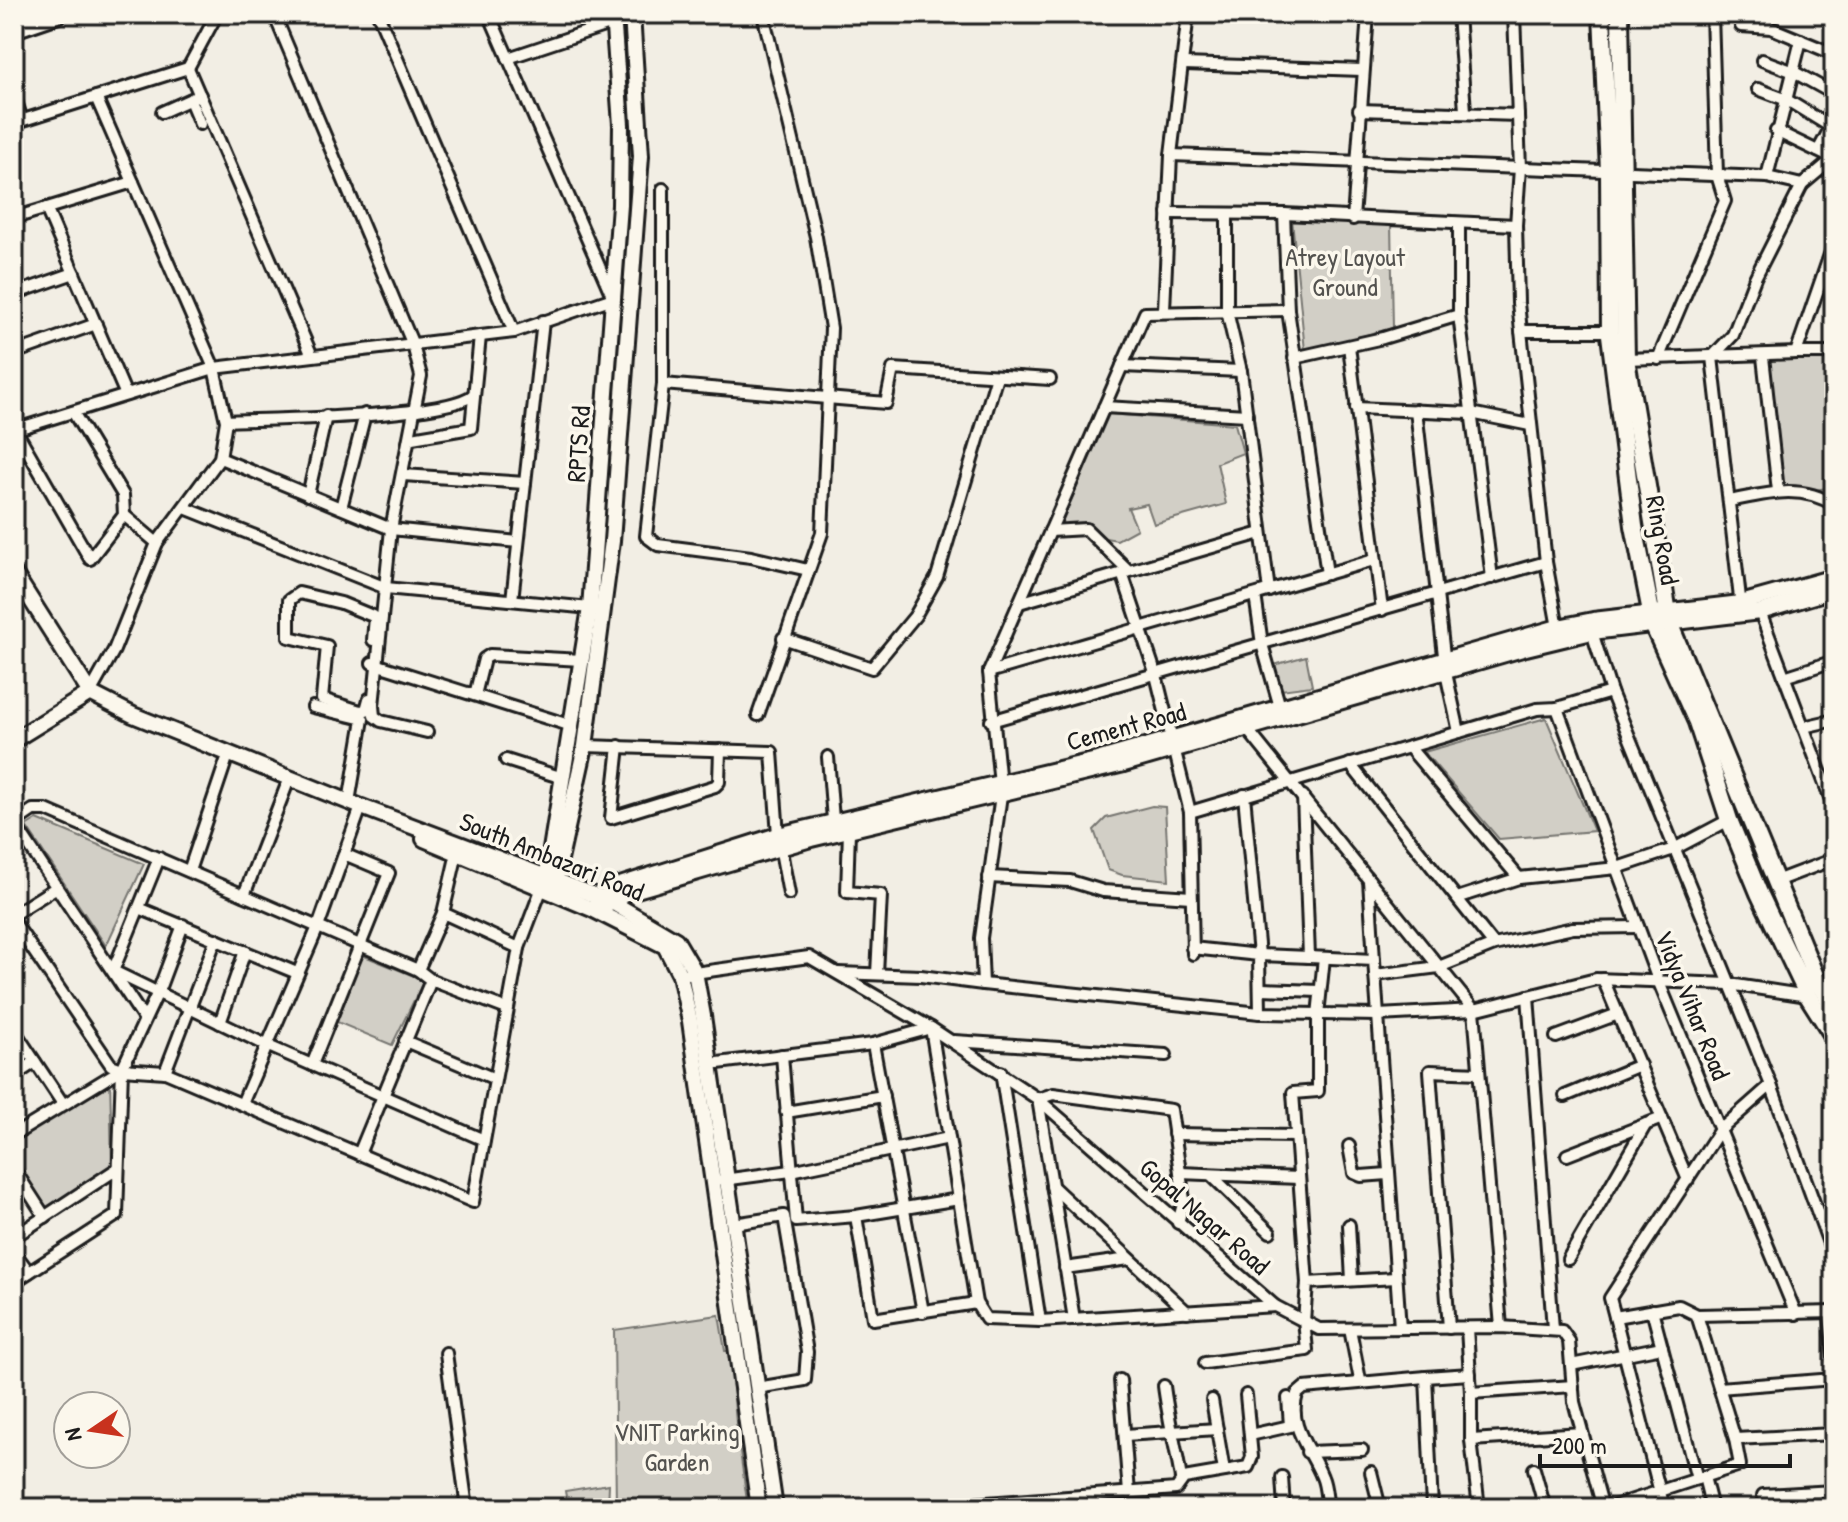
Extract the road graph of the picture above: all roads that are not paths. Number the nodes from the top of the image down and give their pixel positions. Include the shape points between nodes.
1 (27, 14) edge
2 (58, 14) edge
3 (217, 14) edge
4 (274, 14) edge
5 (378, 14) edge
6 (489, 14) edge
7 (632, 14) edge
8 (763, 14) edge
9 (1188, 14) edge
10 (1368, 14) edge
11 (1458, 14) edge
12 (1514, 14) edge
13 (1602, 14) edge
14 (1620, 14) edge
15 (1712, 14) edge
16 (14, 18) edge
17 (613, 18) edge
18 (1741, 26) dead end
19 (14, 29) edge
20 (1801, 40) junction
21 (1834, 54) edge
22 (508, 58) junction
23 (1762, 60) dead end
24 (1184, 64) junction
25 (188, 68) junction
26 (1362, 70) junction
27 (1794, 72) junction
28 (1758, 89) dead end
29 (1834, 94) edge
30 (14, 95) edge
31 (96, 97) junction
32 (195, 98) junction
33 (1787, 100) junction
34 (1359, 110) junction
35 (1465, 111) junction
36 (162, 112) dead end
37 (1518, 115) junction
38 (18, 121) edge
39 (200, 124) dead end
40 (1832, 124) edge
41 (1776, 131) junction
42 (1818, 151) junction
43 (1171, 155) junction
44 (1834, 158) edge
45 (1355, 163) junction
46 (1520, 168) junction
47 (1617, 172) junction
48 (1717, 175) junction
49 (1767, 177) junction
50 (133, 182) junction
51 (1802, 185) junction
52 (663, 189) dead end
53 (46, 208) junction
54 (1168, 213) junction
55 (1284, 214) junction
56 (1227, 216) junction
57 (14, 218) edge
58 (1353, 219) junction
59 (1459, 223) junction
60 (1516, 225) junction
61 (1834, 243) edge
62 (74, 273) junction
63 (14, 294) edge
64 (613, 298) junction
65 (1164, 310) junction
66 (1288, 310) junction
67 (1227, 311) junction
68 (1459, 315) junction
69 (543, 321) junction
70 (96, 324) junction
71 (1521, 331) junction
72 (514, 332) junction
73 (480, 336) junction
74 (1618, 344) junction
75 (413, 345) junction
76 (1349, 346) junction
77 (14, 353) edge
78 (1796, 353) junction
79 (1834, 353) edge
80 (312, 356) junction
81 (1712, 357) junction
82 (1763, 357) junction
83 (1294, 358) junction
84 (1658, 359) junction
85 (1122, 366) junction
86 (214, 368) junction
87 (1241, 371) junction
88 (997, 376) junction
89 (1050, 379) dead end
90 (663, 384) junction
91 (474, 394) junction
92 (126, 395) junction
93 (830, 398) junction
94 (1104, 407) junction
95 (418, 408) junction
96 (1356, 408) junction
97 (1416, 410) junction
98 (73, 412) junction
99 (1471, 413) junction
100 (365, 414) junction
101 (1247, 415) junction
102 (326, 416) junction
103 (226, 421) junction
104 (1530, 425) junction
105 (14, 429) edge
106 (412, 438) junction
107 (220, 458) junction
108 (403, 475) junction
109 (525, 483) junction
110 (1778, 491) junction
111 (308, 495) junction
112 (1729, 501) junction
113 (1834, 505) edge
114 (185, 508) junction
115 (341, 508) junction
116 (124, 515) junction
117 (391, 529) junction
118 (1050, 531) junction
119 (1261, 533) junction
120 (518, 542) junction
121 (157, 543) junction
122 (1374, 560) junction
123 (1546, 562) junction
124 (808, 570) junction
125 (1126, 572) junction
126 (14, 573) edge
127 (1327, 574) junction
128 (1834, 577) edge
129 (1492, 578) junction
130 (14, 588) edge
131 (386, 588) junction
132 (1834, 590) edge
133 (1269, 591) junction
134 (1437, 594) junction
135 (1255, 595) junction
136 (512, 600) junction
137 (1019, 603) junction
138 (590, 608) junction
139 (1741, 608) junction
140 (1382, 610) junction
141 (1760, 612) junction
142 (1661, 620) junction
143 (378, 624) junction
144 (1139, 628) junction
145 (1592, 632) junction
146 (1560, 634) junction
147 (783, 638) junction
148 (1262, 644) junction
149 (582, 660) junction
150 (1834, 661) edge
151 (374, 663) junction
152 (1445, 666) junction
153 (989, 672) junction
154 (1156, 675) junction
155 (1784, 677) junction
156 (1611, 692) junction
157 (475, 695) junction
158 (86, 696) junction
159 (313, 707) dead end
160 (1280, 707) junction
161 (1557, 708) junction
162 (758, 715) dead end
163 (1834, 720) edge
164 (991, 721) junction
165 (572, 726) junction
166 (1803, 727) junction
167 (1247, 729) junction
168 (427, 732) dead end
169 (1459, 732) junction
170 (14, 740) edge
171 (1173, 744) junction
172 (585, 746) junction
173 (619, 746) junction
174 (1409, 747) junction
175 (720, 750) junction
176 (828, 757) dead end
177 (506, 760) dead end
178 (226, 761) junction
179 (1350, 764) junction
180 (563, 778) junction
181 (1291, 781) junction
182 (286, 787) junction
183 (999, 790) junction
184 (1244, 795) junction
185 (1303, 796) junction
186 (356, 808) junction
187 (1834, 808) edge
188 (1190, 812) junction
189 (833, 820) junction
190 (1729, 820) junction
191 (14, 823) edge
192 (849, 831) junction
193 (779, 842) junction
194 (1674, 849) junction
195 (457, 853) junction
196 (344, 854) junction
197 (159, 858) junction
198 (1834, 859) edge
199 (1617, 868) junction
200 (189, 871) junction
201 (989, 877) junction
202 (1519, 878) junction
203 (548, 880) junction
204 (1369, 880) junction
205 (1776, 881) junction
206 (57, 887) junction
207 (789, 894) dead end
208 (244, 895) junction
209 (1191, 897) junction
210 (1457, 898) junction
211 (601, 905) junction
212 (139, 908) junction
213 (443, 913) junction
214 (14, 914) edge
215 (14, 922) edge
216 (183, 925) junction
217 (318, 927) junction
218 (1638, 927) junction
219 (216, 939) junction
220 (1494, 945) junction
221 (361, 946) junction
222 (519, 948) junction
223 (245, 951) junction
224 (1259, 955) junction
225 (1309, 957) junction
226 (1324, 958) junction
227 (1374, 960) junction
228 (1439, 967) junction
229 (418, 970) junction
230 (113, 971) junction
231 (297, 973) junction
232 (688, 973) junction
233 (836, 973) junction
234 (877, 974) junction
235 (1375, 975) junction
236 (1603, 979) junction
237 (431, 980) junction
238 (1658, 980) junction
239 (983, 984) junction
240 (1729, 984) junction
241 (1262, 989) junction
242 (1319, 991) junction
243 (158, 992) junction
244 (1528, 996) junction
245 (1808, 996) junction
246 (1834, 1008) edge
247 (191, 1009) junction
248 (507, 1009) junction
249 (1474, 1010) junction
250 (1260, 1013) junction
251 (1618, 1014) junction
252 (1318, 1015) junction
253 (1378, 1015) junction
254 (144, 1019) junction
255 (220, 1023) junction
256 (931, 1028) junction
257 (14, 1030) edge
258 (1556, 1037) dead end
259 (1834, 1037) edge
260 (405, 1041) junction
261 (952, 1041) junction
262 (873, 1044) junction
263 (266, 1045) junction
264 (782, 1055) junction
265 (1166, 1055) dead end
266 (35, 1062) junction
267 (710, 1064) junction
268 (312, 1065) junction
269 (1640, 1065) junction
270 (122, 1069) junction
271 (165, 1072) junction
272 (1001, 1072) junction
273 (1479, 1073) junction
274 (14, 1076) edge
275 (495, 1079) junction
276 (1771, 1085) junction
277 (383, 1096) junction
278 (883, 1096) junction
279 (1565, 1096) dead end
280 (1038, 1099) junction
281 (63, 1104) junction
282 (242, 1104) junction
283 (786, 1112) junction
284 (1662, 1118) junction
285 (1646, 1124) junction
286 (1719, 1131) junction
287 (1174, 1134) junction
288 (14, 1135) edge
289 (1296, 1136) junction
290 (949, 1138) junction
291 (484, 1140) junction
292 (1349, 1146) dead end
293 (893, 1150) junction
294 (359, 1154) junction
295 (1567, 1155) dead end
296 (14, 1169) edge
297 (117, 1169) junction
298 (791, 1171) junction
299 (1180, 1173) junction
300 (1388, 1174) junction
301 (1212, 1176) junction
302 (1299, 1178) junction
303 (720, 1180) junction
304 (1688, 1180) junction
305 (1052, 1186) junction
306 (959, 1199) junction
307 (904, 1209) junction
308 (856, 1216) junction
309 (45, 1217) junction
310 (1178, 1223) junction
311 (734, 1224) junction
312 (1349, 1225) dead end
313 (1270, 1232) dead end
314 (14, 1237) edge
315 (14, 1252) edge
316 (1834, 1257) edge
317 (1129, 1259) junction
318 (1568, 1259) dead end
319 (1065, 1268) junction
320 (29, 1272) junction
321 (1396, 1278) junction
322 (1352, 1280) junction
323 (14, 1282) edge
324 (1307, 1283) junction
325 (976, 1303) junction
326 (1275, 1306) junction
327 (1652, 1310) junction
328 (923, 1312) junction
329 (1187, 1312) junction
330 (1832, 1312) edge
331 (1796, 1314) junction
332 (1697, 1315) junction
333 (1615, 1317) junction
334 (1074, 1319) junction
335 (1040, 1321) junction
336 (1304, 1321) junction
337 (1501, 1327) junction
338 (1400, 1328) junction
339 (1449, 1328) junction
340 (1467, 1328) junction
341 (1350, 1329) junction
342 (1553, 1329) junction
343 (1662, 1347) junction
344 (446, 1353) dead end
345 (1625, 1355) junction
346 (1834, 1362) edge
347 (1205, 1363) dead end
348 (1571, 1365) junction
349 (1470, 1374) junction
350 (1426, 1377) junction
351 (1834, 1379) edge
352 (1120, 1380) dead end
353 (1360, 1380) junction
354 (1164, 1386) dead end
355 (1573, 1386) junction
356 (757, 1388) junction
357 (1719, 1388) junction
358 (1471, 1393) junction
359 (1246, 1395) dead end
360 (1288, 1398) dead end
361 (1212, 1400) dead end
362 (1217, 1429) junction
363 (1582, 1433) junction
364 (1172, 1434) junction
365 (1834, 1434) edge
366 (1125, 1435) junction
367 (1250, 1435) junction
368 (1735, 1439) junction
369 (1471, 1440) junction
370 (1362, 1450) dead end
371 (1307, 1452) junction
372 (1534, 1469) dead end
373 (1224, 1471) junction
374 (1371, 1472) dead end
375 (1282, 1477) dead end
376 (1700, 1478) junction
377 (1181, 1479) junction
378 (1660, 1491) junction
379 (1834, 1491) edge
380 (1129, 1493) junction
381 (1763, 1495) dead end
382 (467, 1508) edge
383 (759, 1508) edge
384 (775, 1508) edge
385 (917, 1508) edge
386 (1284, 1508) edge
387 (1328, 1508) edge
388 (1380, 1508) edge
389 (1432, 1508) edge
390 (1479, 1508) edge
391 (1545, 1508) edge
392 (1605, 1508) edge
393 (1664, 1508) edge
394 (1712, 1508) edge

1 - 16 main road
2 - 19 main road
3 - 25 street
4 - 75 street
5 - 72 street
6 - 22 street
7 - 172 main road via 641,156 612,541
8 - 93 street via 816,237 831,328
9 - 24 street
10 - 26 street
11 - 35 street
12 - 37 street
13 - 47 main road, Ring Road
14 - 47 main road, Ring Road
15 - 48 street
17 - 22 street
17 - 64 main road, RPTS Rd via 621,125
18 - 20 street via 1771,28
20 - 21 street
20 - 27 street
22 - 64 street
23 - 27 street
24 - 26 street
24 - 43 street
25 - 31 street
25 - 32 street
26 - 34 street
27 - 29 street
27 - 33 street
28 - 33 street
30 - 38 street
31 - 38 street
31 - 50 street
32 - 36 street
32 - 39 street
32 - 80 street
33 - 40 street
33 - 41 street
34 - 35 street
34 - 45 street
35 - 37 street
37 - 46 street
40 - 42 street
41 - 42 street
41 - 49 street
42 - 44 street
43 - 45 street
43 - 54 street
44 - 51 street
45 - 46 street
45 - 58 street
46 - 47 street
46 - 60 street
47 - 48 street
47 - 74 main road, Ring Road
48 - 49 street
48 - 84 street via 1725,201
49 - 51 street
50 - 53 street
50 - 86 street
51 - 81 street via 1733,335
52 - 90 street
53 - 57 street
53 - 62 street
54 - 56 street
54 - 65 street
55 - 56 street
55 - 58 street
55 - 66 street
56 - 67 street
58 - 59 street
59 - 60 street
59 - 68 street
60 - 71 street
61 - 78 street
62 - 63 street
62 - 70 street
64 - 69 street
64 - 138 main road, RPTS Rd
65 - 67 street
65 - 85 street via 1145,313
66 - 67 street
66 - 83 street
67 - 87 street
68 - 76 street
68 - 99 street
69 - 72 street
69 - 109 street
70 - 77 street
70 - 92 street
71 - 74 street
71 - 104 street
72 - 73 street
73 - 75 street
73 - 91 street
74 - 84 street
74 - 142 main road, Ring Road
75 - 80 street
75 - 95 street via 421,376
76 - 83 street
76 - 96 street
78 - 79 street
78 - 82 street
80 - 86 street
81 - 82 street
81 - 84 street
81 - 112 street
82 - 110 street
83 - 127 street
85 - 87 street
85 - 94 street
86 - 92 street
86 - 103 street
87 - 101 street
88 - 89 street
88 - 93 street via 893,369 886,403
88 - 147 street via 937,577 885,655 872,668
90 - 93 street
90 - 124 street via 646,536 658,545
91 - 95 street via 462,402
91 - 106 street via 471,428
92 - 98 street
93 - 124 street via 822,533
94 - 101 street
94 - 118 street
95 - 100 street
95 - 106 street
96 - 97 street
96 - 122 street
97 - 99 street
97 - 134 street
98 - 105 street
98 - 116 street via 123,495
99 - 104 street
99 - 129 street
100 - 102 street
100 - 115 street
101 - 119 street
102 - 103 street
102 - 111 street
103 - 107 street
104 - 123 street
105 - 116 street via 90,559
106 - 108 street
107 - 111 street
107 - 114 street
108 - 109 street
108 - 117 street
109 - 120 street
110 - 112 street
110 - 113 street via 1818,494
111 - 115 street
112 - 139 street
114 - 121 street
114 - 131 street
115 - 117 street
116 - 121 street
117 - 120 street
117 - 131 street
118 - 125 street via 1086,529
118 - 137 street
119 - 125 street
119 - 133 street
120 - 136 street
121 - 158 street via 114,650
122 - 127 street
122 - 140 street
123 - 129 street
123 - 146 street
124 - 147 street
125 - 137 street
125 - 144 street
126 - 158 main road
127 - 133 street
128 - 139 main road
129 - 134 street
130 - 158 main road
131 - 136 street
131 - 143 street
132 - 141 main road
133 - 135 street
134 - 140 street
134 - 152 street
135 - 144 street
135 - 148 street
136 - 138 street
137 - 153 street
138 - 149 main road, RPTS Rd
139 - 141 main road
139 - 142 main road
140 - 148 street
141 - 155 street
142 - 145 main road, Cement Road
142 - 146 main road, Cement Road
142 - 190 main road, Ring Road
142 - 205 main road, Ring Road
143 - 151 street
143 - 151 street via 375,617 341,603 299,593 289,600 289,637 327,646 322,699 366,710
144 - 153 street
144 - 154 street
145 - 146 main road, Cement Road
145 - 156 street
146 - 152 main road, Cement Road
147 - 162 street
148 - 154 street
148 - 160 street
149 - 157 street via 490,655 481,666
149 - 165 main road, RPTS Rd
150 - 155 street
151 - 157 street
151 - 165 street
151 - 168 street via 374,716
152 - 160 main road, Cement Road
152 - 167 main road, Cement Road
152 - 169 street
153 - 164 street
154 - 164 street
154 - 171 street
155 - 166 street
156 - 161 street
156 - 194 street
157 - 165 street
158 - 170 main road
158 - 178 main road, South Ambazari Road
158 - 186 main road, South Ambazari Road
159 - 186 street via 363,719
160 - 171 main road, Cement Road
161 - 169 street
161 - 199 street, Vidya Vihar Road
163 - 166 street
164 - 183 street
165 - 180 main road, RPTS Rd
166 - 187 street
167 - 171 main road, Cement Road
167 - 181 street
169 - 174 street
171 - 183 main road, Cement Road
171 - 188 street
172 - 173 street
172 - 203 main road
173 - 175 street
173 - 175 street via 611,818 715,786
174 - 179 street
174 - 202 street
175 - 193 street via 772,752
176 - 189 street
177 - 180 street
178 - 182 main road, South Ambazari Road
178 - 200 street
179 - 181 street
179 - 210 street
180 - 203 main road, RPTS Rd
181 - 184 street
181 - 185 street
182 - 186 main road, South Ambazari Road
182 - 208 street
183 - 189 main road, Cement Road
183 - 192 main road, Cement Road
183 - 201 street
184 - 188 street
184 - 224 street
185 - 204 street
185 - 225 street
186 - 195 main road, South Ambazari Road
186 - 196 street
186 - 203 main road, South Ambazari Road
188 - 209 street
189 - 193 main road, Cement Road
190 - 194 street
190 - 245 main road, Ring Road
191 - 197 street via 33,810 46,810
191 - 206 street
192 - 193 main road, Cement Road
192 - 234 street via 847,892 881,895
193 - 207 street
193 - 211 main road, Cement Road via 617,886
194 - 199 street
194 - 240 street
195 - 203 main road, South Ambazari Road
195 - 213 street
196 - 217 street
196 - 221 street via 389,873
197 - 200 street
197 - 212 street
198 - 205 street
199 - 202 street
199 - 218 street, Vidya Vihar Road
200 - 208 street
201 - 209 street via 1070,881 1103,891
201 - 239 street via 981,938
202 - 210 street
203 - 211 main road, South Ambazari Road
203 - 222 street
204 - 227 street
204 - 228 street
205 - 246 main road, Ring Road via 1818,983
206 - 214 street
206 - 230 street
208 - 217 street
209 - 224 street via 1193,951
210 - 220 street
211 - 232 main road, South Ambazari Road via 676,940
212 - 216 street
212 - 230 street
213 - 222 street
213 - 229 street
215 - 270 street via 111,1065
216 - 219 street
216 - 243 street
217 - 221 street
217 - 231 street
218 - 220 street via 1573,928
218 - 238 street, Vidya Vihar Road
219 - 223 street
219 - 247 street
220 - 228 street
221 - 229 street
221 - 268 street
222 - 248 street
223 - 231 street
223 - 255 street
224 - 225 street
224 - 241 street
225 - 226 street
226 - 227 street
226 - 242 street
227 - 235 street
228 - 235 street
228 - 249 street
229 - 237 street
230 - 243 street
230 - 254 street
231 - 263 street
232 - 233 street, Gopal Nagar Road via 809,957
232 - 267 main road, South Ambazari Road
232 - 303 main road
233 - 234 street
233 - 256 street, Gopal Nagar Road
234 - 239 street
235 - 253 street
236 - 238 street
236 - 244 street
236 - 251 street
237 - 248 street
237 - 260 street
238 - 240 street
238 - 286 street, Vidya Vihar Road
239 - 250 street
240 - 245 street
240 - 276 street
241 - 242 street
241 - 250 street
242 - 252 street
243 - 247 street
243 - 254 street
244 - 249 street
244 - 342 street
245 - 259 main road, Ring Road
247 - 255 street
247 - 271 street
248 - 275 street
249 - 253 street
249 - 273 street
250 - 252 street
251 - 258 street
251 - 269 street
252 - 253 street
252 - 289 street via 1318,1091 1293,1093
253 - 300 street
254 - 270 street
255 - 263 street
256 - 261 street, Gopal Nagar Road
256 - 262 street
256 - 290 street
257 - 266 street
260 - 275 street
260 - 277 street
261 - 265 street
261 - 272 street, Gopal Nagar Road
262 - 264 street
262 - 278 street
263 - 268 street
263 - 282 street
264 - 267 street
264 - 283 street
266 - 274 street
266 - 281 street
267 - 303 main road, South Ambazari Road
268 - 277 street
269 - 279 street
269 - 284 street
270 - 271 street
270 - 281 street
270 - 297 street
271 - 282 street
272 - 280 street, Gopal Nagar Road
272 - 335 street
273 - 337 street
273 - 339 street via 1430,1071
275 - 291 street
276 - 286 street
276 - 316 street
277 - 291 street
277 - 294 street
278 - 283 street
278 - 293 street
280 - 287 street via 1053,1094 1171,1110
280 - 305 street
280 - 310 street, Gopal Nagar Road
281 - 288 street
282 - 294 street
283 - 298 street
284 - 285 street
284 - 304 street
285 - 295 street
285 - 318 street
286 - 304 street
286 - 331 street, Vidya Vihar Road
287 - 289 street
287 - 299 street
289 - 302 street
290 - 293 street
290 - 306 street
291 - 294 street via 473,1202
292 - 300 street via 1354,1173
293 - 298 street
293 - 307 street
296 - 309 street
297 - 309 street
297 - 320 street via 117,1215
298 - 303 street
298 - 308 street via 796,1221
299 - 301 street
299 - 310 street via 1184,1200
300 - 321 street
301 - 302 street
301 - 313 street
302 - 324 street
303 - 311 main road, South Ambazari Road
303 - 383 main road
304 - 333 street via 1610,1298
305 - 317 street
305 - 319 street
306 - 307 street
306 - 325 street
307 - 308 street
307 - 328 street
308 - 328 street via 873,1319
309 - 314 street
310 - 326 street, Gopal Nagar Road
311 - 356 main road, South Ambazari Road
311 - 356 street via 784,1216 805,1338 805,1380
312 - 322 street
315 - 320 street
317 - 319 street
317 - 329 street
319 - 334 street
320 - 323 street
321 - 322 street
321 - 338 street
322 - 324 street
324 - 336 street
325 - 328 street
325 - 335 street via 986,1319
326 - 329 street
326 - 336 street, Gopal Nagar Road
327 - 332 street via 1679,1306
327 - 333 street
327 - 343 street
329 - 334 street
330 - 331 street
330 - 346 street
331 - 332 street
332 - 357 street
333 - 345 street
334 - 335 street
336 - 341 street, Gopal Nagar Road via 1319,1329
336 - 347 street via 1304,1352
337 - 340 street, Gopal Nagar Road
337 - 342 street, Gopal Nagar Road
338 - 339 street, Gopal Nagar Road
338 - 341 street, Gopal Nagar Road
339 - 340 street, Gopal Nagar Road
340 - 349 street
341 - 353 street
342 - 348 street via 1566,1334
343 - 345 street
343 - 376 street
344 - 382 street
345 - 348 street
345 - 378 street
348 - 355 street
349 - 350 street
349 - 358 street
350 - 353 street
350 - 389 street
351 - 357 street
352 - 366 street
353 - 371 street via 1304,1388 1297,1394 1295,1413
354 - 364 street
355 - 358 street
355 - 363 street
356 - 384 main road, South Ambazari Road
357 - 368 street
358 - 369 street
359 - 367 street
360 - 367 street via 1290,1426
361 - 362 street
362 - 364 street
362 - 373 street
363 - 369 street
363 - 392 street
364 - 366 street
364 - 377 street
365 - 368 street
366 - 380 street
367 - 373 street via 1250,1465
368 - 376 street via 1738,1468
369 - 390 street
370 - 371 street
371 - 387 street via 1321,1474
372 - 391 street
373 - 377 street
374 - 388 street
375 - 386 street
376 - 378 street
376 - 394 street
377 - 380 street via 1176,1489
378 - 392 street
378 - 393 street
379 - 381 street
380 - 385 street

